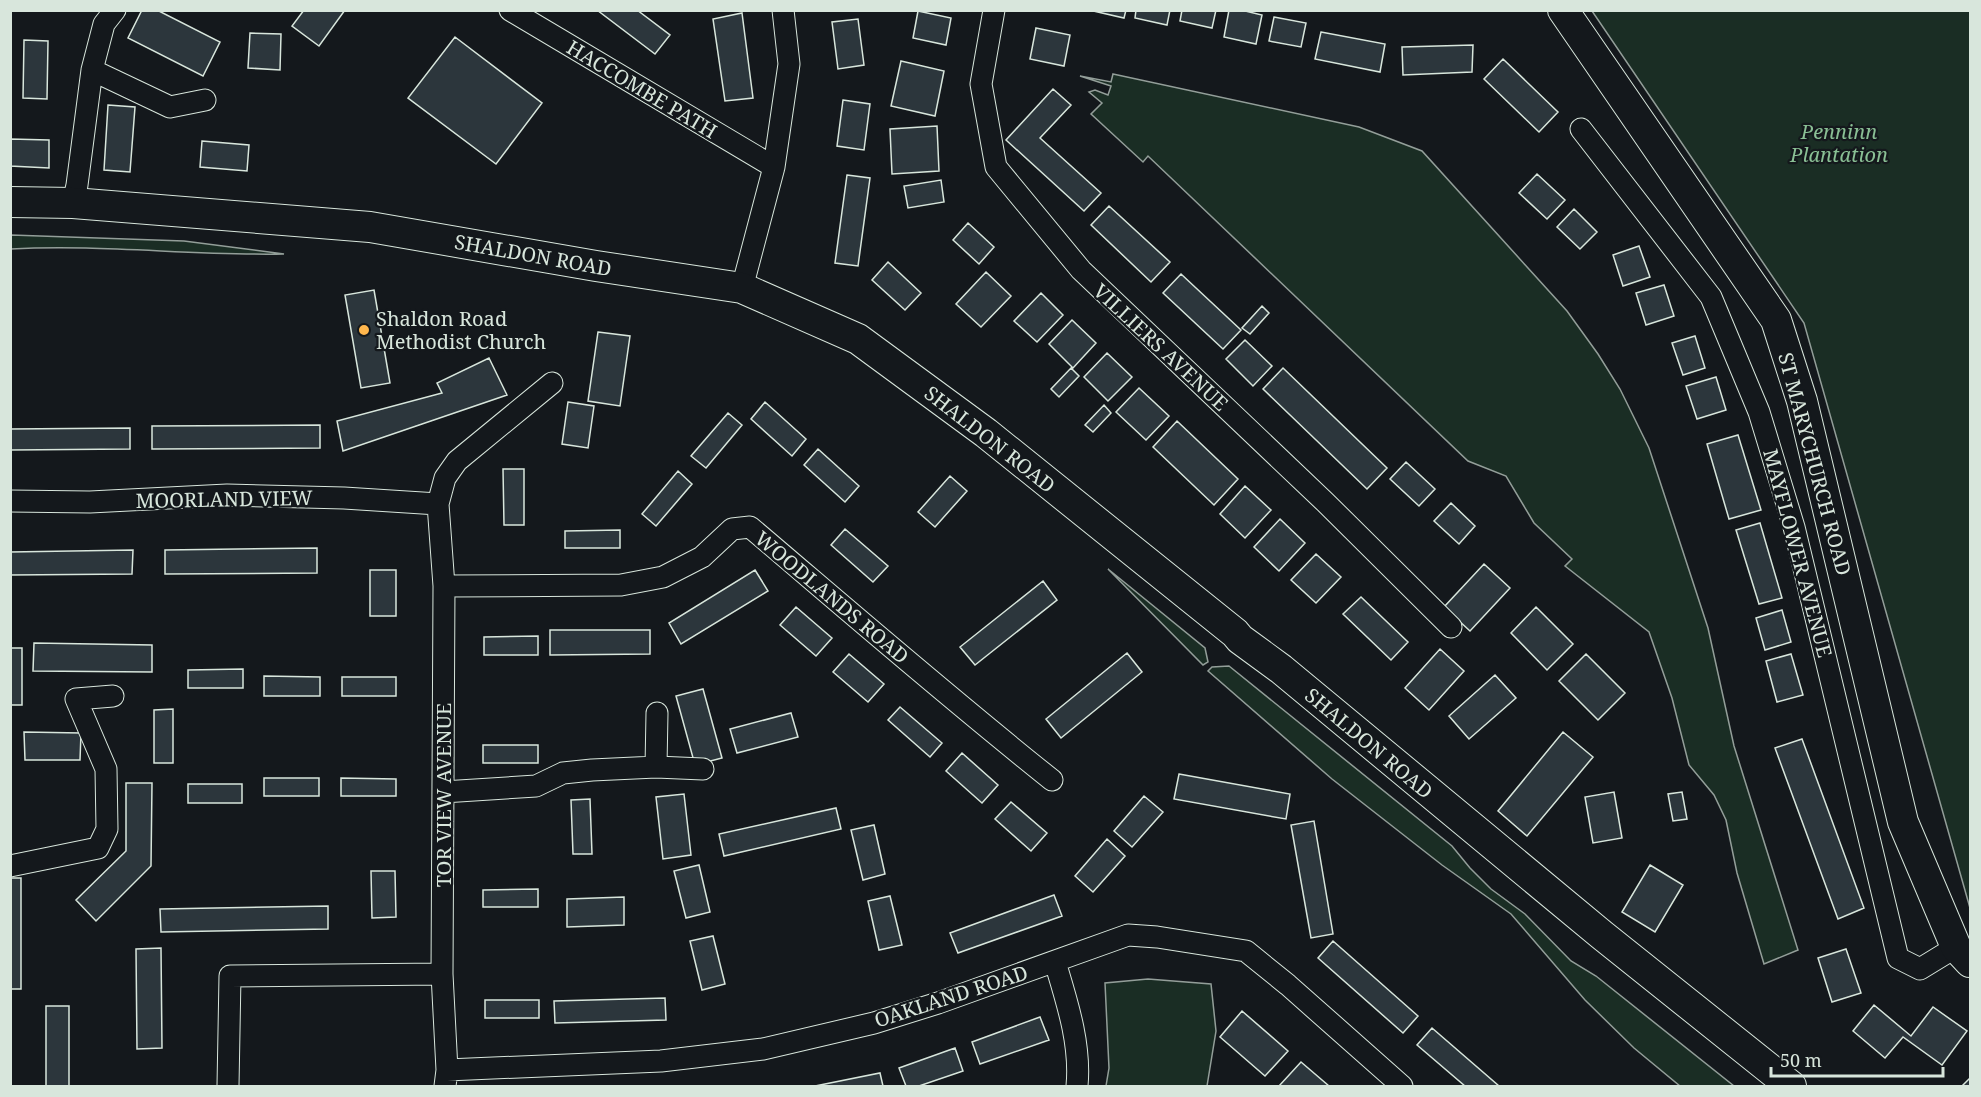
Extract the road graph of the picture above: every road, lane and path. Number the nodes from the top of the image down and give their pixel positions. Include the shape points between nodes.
1 (114, 10) edge
2 (510, 10) edge
3 (783, 10) edge
4 (994, 10) edge
5 (1563, 10) edge
6 (92, 70) junction
7 (206, 100) dead end
8 (1581, 129) dead end
9 (774, 167) junction
10 (10, 202) edge
11 (72, 203) junction
12 (742, 288) junction
13 (552, 383) dead end
14 (10, 501) edge
15 (438, 504) junction
16 (444, 586) junction
17 (1451, 627) dead end
18 (113, 696) dead end
19 (657, 713) dead end
20 (656, 767) junction
21 (703, 769) dead end
22 (1052, 780) dead end
23 (443, 792) junction
24 (10, 866) edge
25 (1963, 955) edge
26 (1055, 962) junction
27 (442, 974) junction
28 (446, 1078) edge
29 (228, 1086) edge
30 (1077, 1086) edge
31 (1402, 1086) edge
32 (1791, 1086) edge

1 - 6 street via 104,24
2 - 9 street, HACCOMBE PATH
3 - 9 street via 789,64
4 - 17 street, VILLIERS AVENUE via 981,84 996,167 1081,270
5 - 25 street, ST MARYCHURCH ROAD via 1776,320 1802,401 1903,822
6 - 7 street via 170,107
6 - 11 street
8 - 25 street, MAYFLOWER AVENUE via 1711,297 1759,412 1794,527 1898,958 1920,969
9 - 12 street
10 - 11 street, SHALDON ROAD
11 - 12 street, SHALDON ROAD via 370,227
12 - 32 street, SHALDON ROAD via 858,339 986,433
13 - 15 street via 457,461 445,478
14 - 15 street, MOORLAND VIEW via 90,502 227,495
15 - 16 street, TOR VIEW AVENUE
16 - 22 street, WOODLANDS ROAD via 621,585 663,577 702,557 732,529 750,528
16 - 23 street, TOR VIEW AVENUE
18 - 24 street via 76,699 106,769 107,829 98,848
19 - 20 street
20 - 21 street
20 - 23 street via 564,773 536,786
23 - 27 street, TOR VIEW AVENUE
26 - 28 street, OAKLAND ROAD via 885,1019 762,1049
26 - 30 street via 1071,1017 1079,1067
26 - 31 street, OAKLAND ROAD via 1128,935 1246,951
27 - 28 street, TOR VIEW AVENUE
27 - 29 street via 230,976

